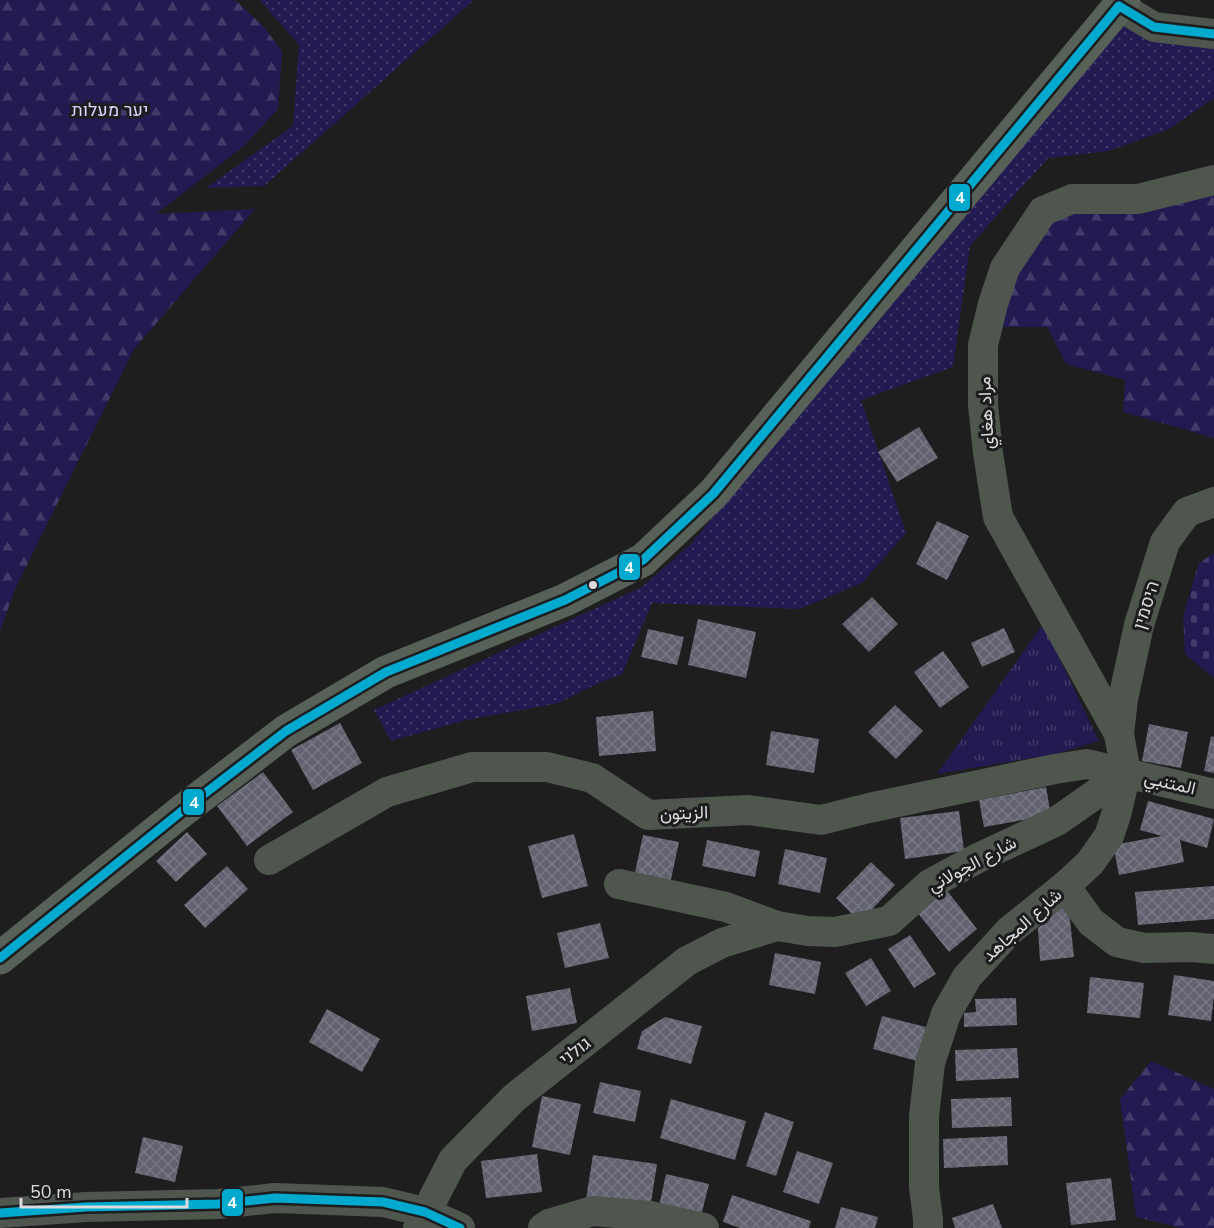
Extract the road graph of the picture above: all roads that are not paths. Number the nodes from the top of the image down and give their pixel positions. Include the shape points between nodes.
1 (1122, 3) edge
2 (1214, 34) edge
3 (1214, 180) edge
4 (1214, 502) edge
5 (1119, 734) junction
6 (1126, 773) junction
7 (1214, 794) edge
8 (269, 860) dead end
9 (619, 884) dead end
10 (1065, 886) junction
11 (777, 926) junction
12 (1214, 949) edge
13 (0, 957) edge
14 (0, 1213) edge
15 (422, 1220) edge
16 (460, 1228) edge
17 (543, 1228) edge
18 (704, 1228) edge
19 (928, 1228) edge

1 - 2 street via 1154,27
1 - 13 main road via 713,494 643,560 565,600 386,672 286,731
3 - 5 street, مراد هغاي via 1138,199 1072,199 1043,211 1005,268 984,345 983,405 998,517
4 - 5 street, היסמין via 1187,512 1166,542 1139,625
5 - 6 street, مراد هغاي
6 - 7 street, المتنبي
6 - 8 street, الزيتون via 1087,764 821,820 748,810 648,815 592,778 547,767 471,767 387,792
6 - 10 street, شارع المجاهد via 1109,836 1090,863
6 - 11 street, شارع الجولاني via 1057,821 930,884 889,921 835,933
9 - 11 street, شارع الجولاني via 726,907
10 - 12 street via 1091,922 1118,942 1144,948
10 - 19 street, شارع المجاهد via 995,946 967,977 946,1014 930,1063 924,1116
11 - 15 street, גולני via 722,943 687,961 514,1098 453,1161
14 - 15 street via 275,1198 383,1202
15 - 16 street
17 - 18 street via 593,1211 650,1216

